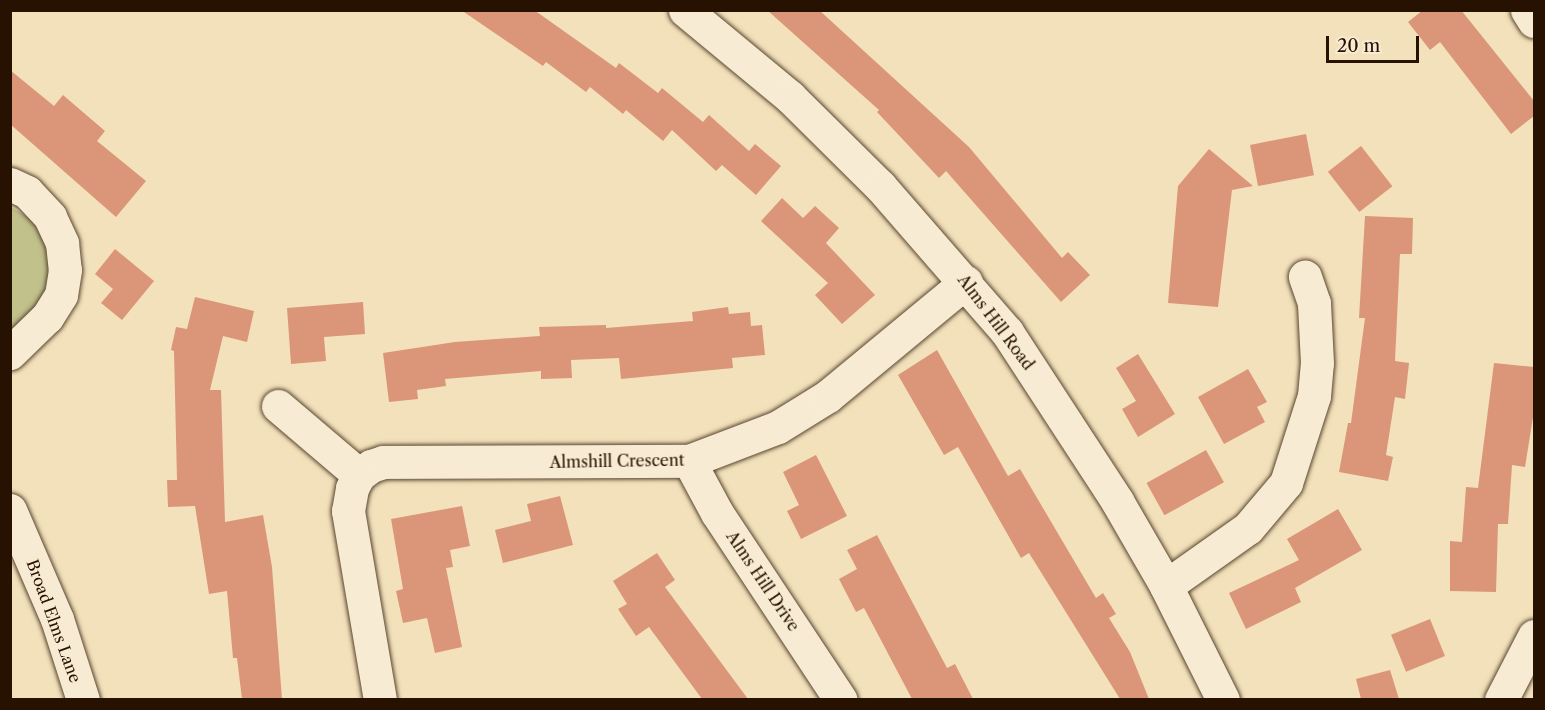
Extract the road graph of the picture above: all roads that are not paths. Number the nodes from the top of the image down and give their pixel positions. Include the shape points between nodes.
1 (685, 10) edge
2 (1527, 10) edge
3 (1534, 21) edge
4 (10, 184) edge
5 (1305, 277) dead end
6 (966, 282) junction
7 (10, 353) edge
8 (278, 406) dead end
9 (689, 461) junction
10 (359, 475) junction
11 (10, 510) edge
12 (1166, 586) junction
13 (1534, 636) edge
14 (83, 699) edge
15 (380, 699) edge
16 (841, 699) edge
17 (1223, 699) edge
18 (1501, 699) edge

1 - 6 street, Alms Hill Road via 790,97 880,186
2 - 3 street
4 - 7 street via 27,192 50,217 62,243 65,270 61,295 47,317
5 - 12 street via 1314,303 1314,396 1286,483 1248,528
6 - 9 street, Almshill Crescent via 828,396 778,427
6 - 12 street, Alms Hill Road via 1062,413
8 - 10 street
9 - 10 street, Almshill Crescent via 383,462
9 - 16 street, Alms Hill Drive via 717,513
10 - 15 street via 348,511
11 - 14 street, Broad Elms Lane via 57,619
12 - 17 street, Alms Hill Road
13 - 18 street

